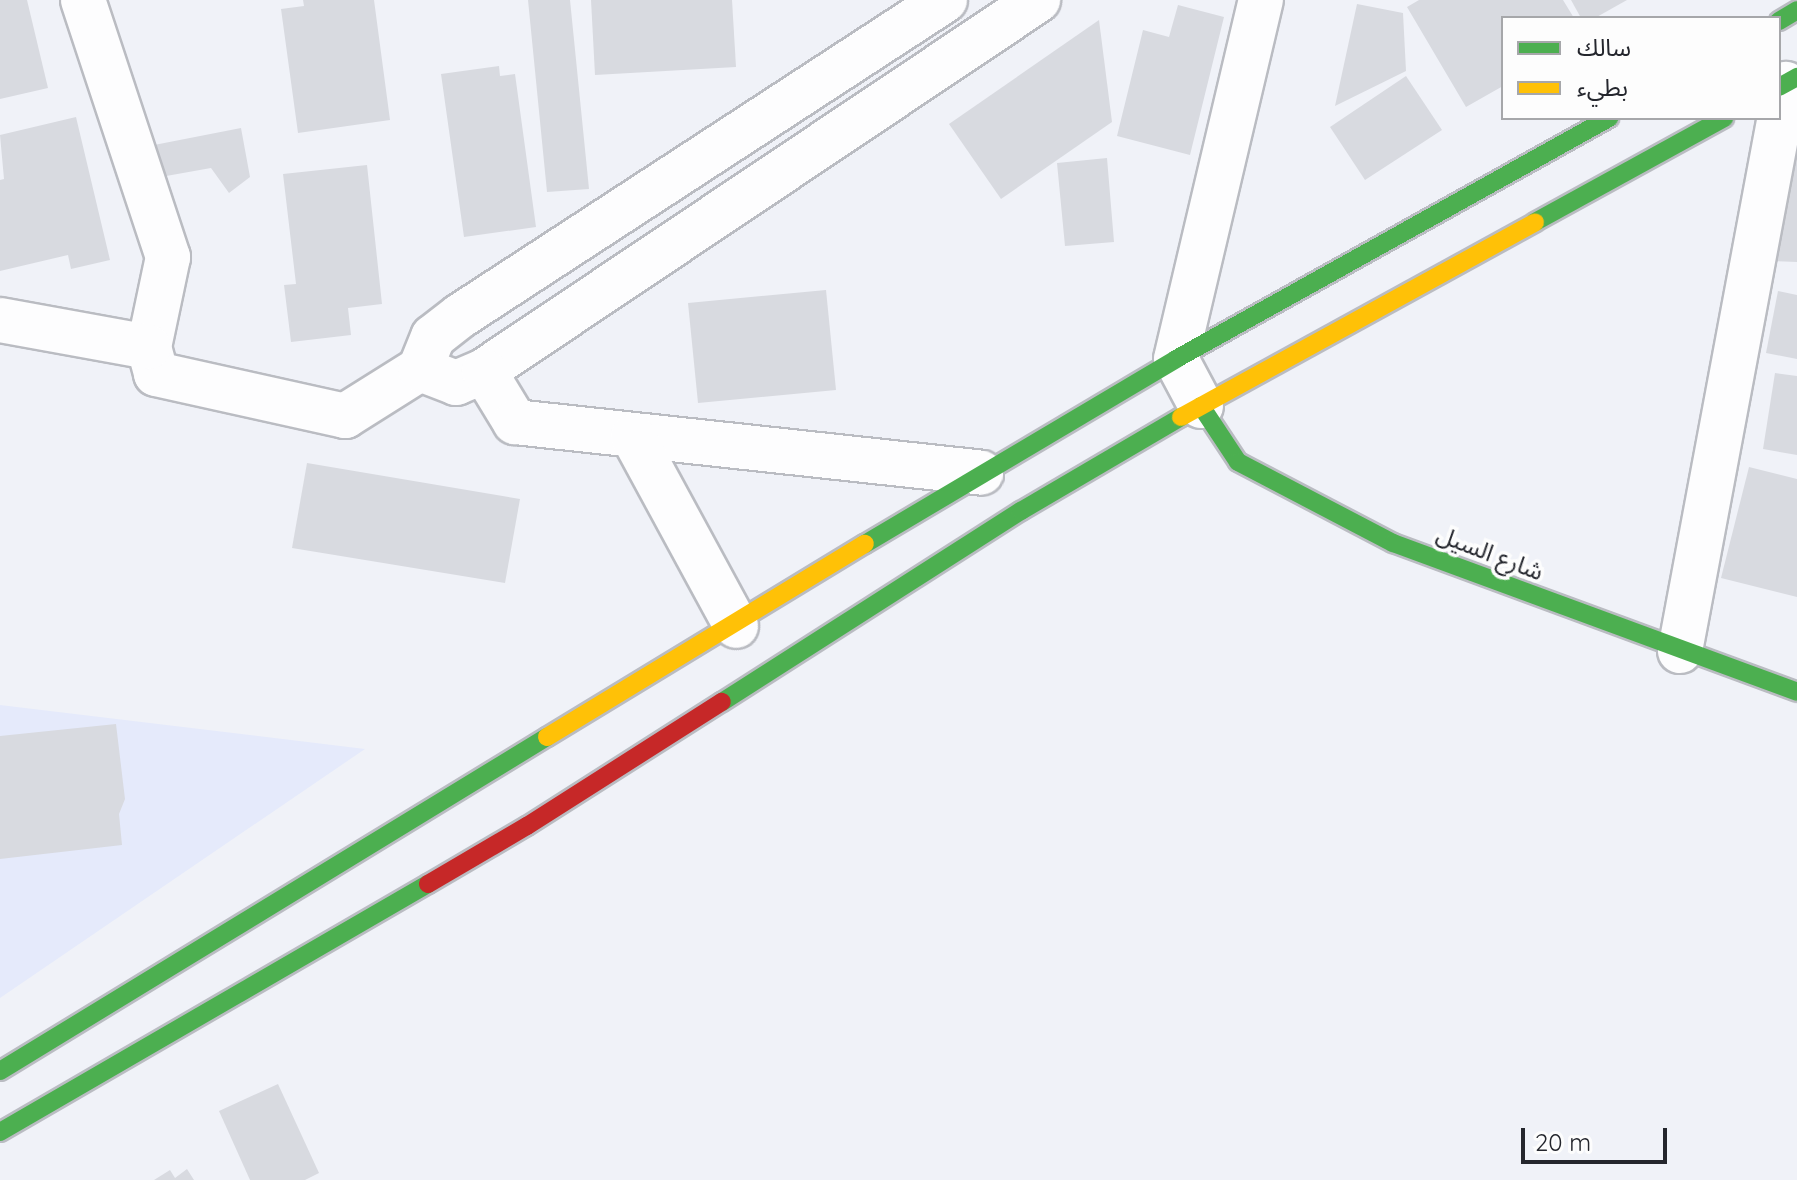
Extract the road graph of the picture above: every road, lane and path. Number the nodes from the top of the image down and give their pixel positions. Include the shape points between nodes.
1 (945, 0) edge
2 (1038, 0) edge
3 (1261, 0) edge
4 (92, 5) edge
5 (1787, 83) edge
6 (1781, 115) edge
7 (1605, 120) edge
8 (1720, 120) edge
9 (1780, 120) edge
10 (0, 320) edge
11 (149, 347) junction
12 (1176, 359) junction
13 (420, 369) junction
14 (484, 371) junction
15 (1201, 406) junction
16 (633, 436) junction
17 (981, 473) junction
18 (736, 626) junction
19 (1680, 651) junction
20 (1797, 692) edge
21 (0, 1071) edge
22 (0, 1132) edge

1 - 13 street via 460,316 433,337
2 - 14 street
3 - 12 street
4 - 11 street via 168,257
5 - 6 street
7 - 12 main road
8 - 15 main road
9 - 19 street
10 - 11 street
11 - 13 street via 156,374 345,416
12 - 15 street
12 - 17 main road
13 - 14 street via 456,383
14 - 16 street via 515,422
15 - 19 main road, شارع السيل via 1238,462 1393,543
15 - 22 main road via 1021,511 527,826
16 - 17 street
16 - 18 street
17 - 18 main road
18 - 21 main road
19 - 20 main road, شارع السيل

